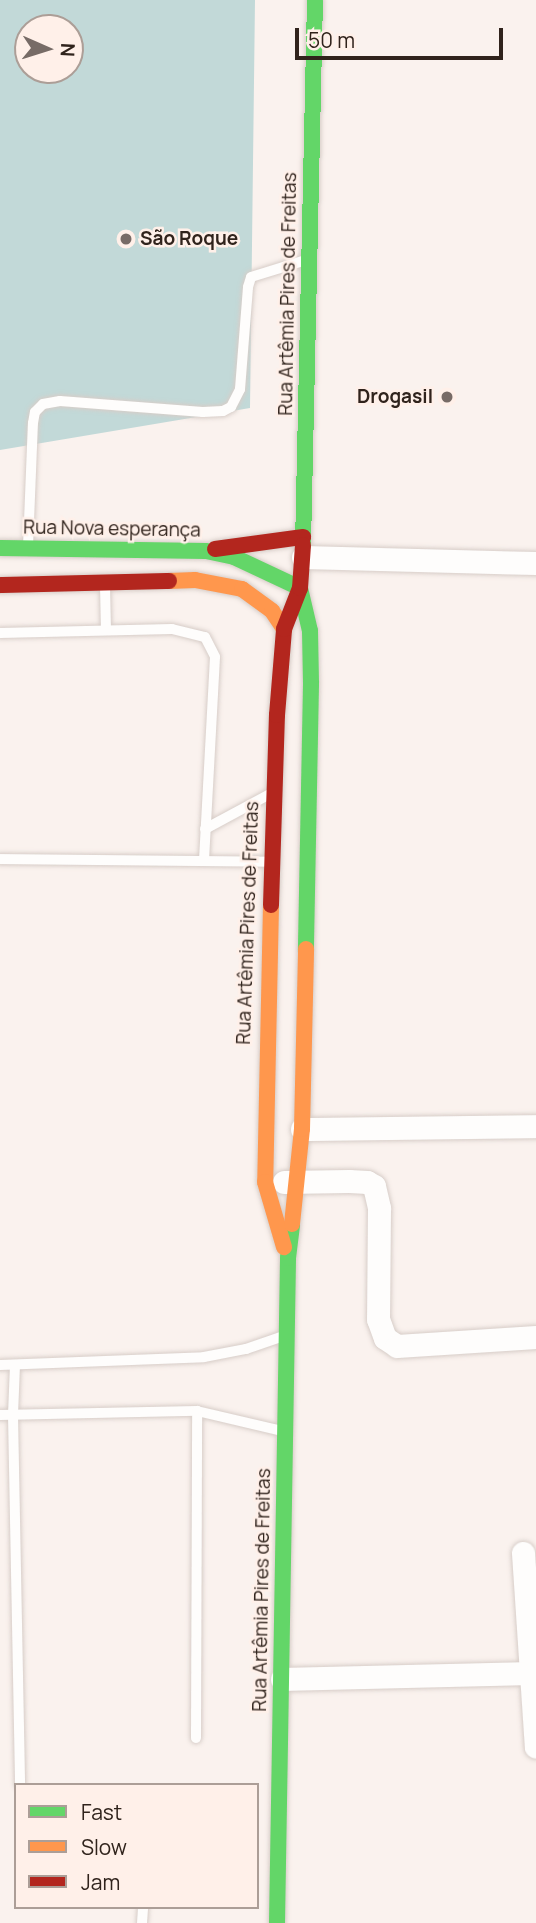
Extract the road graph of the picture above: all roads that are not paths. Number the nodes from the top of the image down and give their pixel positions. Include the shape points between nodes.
1 (315, 0) edge
2 (309, 259) junction
3 (303, 547) junction
4 (0, 548) edge
5 (27, 548) junction
6 (206, 551) junction
7 (536, 563) edge
8 (105, 583) junction
9 (0, 585) edge
10 (300, 588) junction
11 (106, 629) junction
12 (284, 629) junction
13 (0, 633) edge
14 (273, 793) junction
15 (205, 829) junction
16 (0, 859) edge
17 (204, 860) junction
18 (271, 862) junction
19 (536, 1126) edge
20 (302, 1129) junction
21 (265, 1182) junction
22 (298, 1182) junction
23 (288, 1258) junction
24 (289, 1334) junction
25 (536, 1337) edge
26 (0, 1365) edge
27 (15, 1365) junction
28 (197, 1411) junction
29 (0, 1415) edge
30 (13, 1415) junction
31 (286, 1433) junction
32 (523, 1553) dead end
33 (531, 1673) junction
34 (282, 1679) junction
35 (196, 1738) dead end
36 (536, 1747) edge
37 (20, 1783) edge
38 (276, 1923) edge

1 - 2 street, Rua Artêmia Pires de Freitas
2 - 3 street, Rua Artêmia Pires de Freitas
2 - 5 lane via 251,277 240,389 231,407 203,412 60,401 43,404 35,412
3 - 6 street
3 - 7 street
3 - 10 street, Rua Artêmia Pires de Freitas
4 - 5 street, Rua Nova esperança
5 - 6 street, Rua Nova esperança
6 - 10 street, Rua Nova esperança via 234,556
8 - 9 street
8 - 11 lane
8 - 12 street via 195,580 242,589 272,611
10 - 12 street, Rua Artêmia Pires de Freitas
10 - 20 street, Rua Artêmia Pires de Freitas via 310,631
11 - 13 lane
11 - 15 lane via 172,629 205,637 215,657
12 - 14 street, Rua Artêmia Pires de Freitas
14 - 15 lane
14 - 18 street, Rua Artêmia Pires de Freitas
15 - 17 lane
16 - 17 lane
17 - 18 lane
18 - 21 street, Rua Artêmia Pires de Freitas
19 - 20 street
20 - 22 street, Rua Artêmia Pires de Freitas
21 - 22 street
21 - 23 street, Rua Artêmia Pires de Freitas
22 - 23 street, Rua Artêmia Pires de Freitas
22 - 25 street via 367,1182 377,1192 378,1319 385,1338 397,1346
23 - 24 street, Rua Artêmia Pires de Freitas
24 - 27 lane via 204,1357
24 - 31 street, Rua Artêmia Pires de Freitas
26 - 27 lane
27 - 30 lane
28 - 30 lane
28 - 31 lane
28 - 35 lane
29 - 30 lane
30 - 37 lane
31 - 34 street, Rua Artêmia Pires de Freitas
32 - 33 street
33 - 34 street
33 - 36 street
34 - 38 street, Rua Artêmia Pires de Freitas

